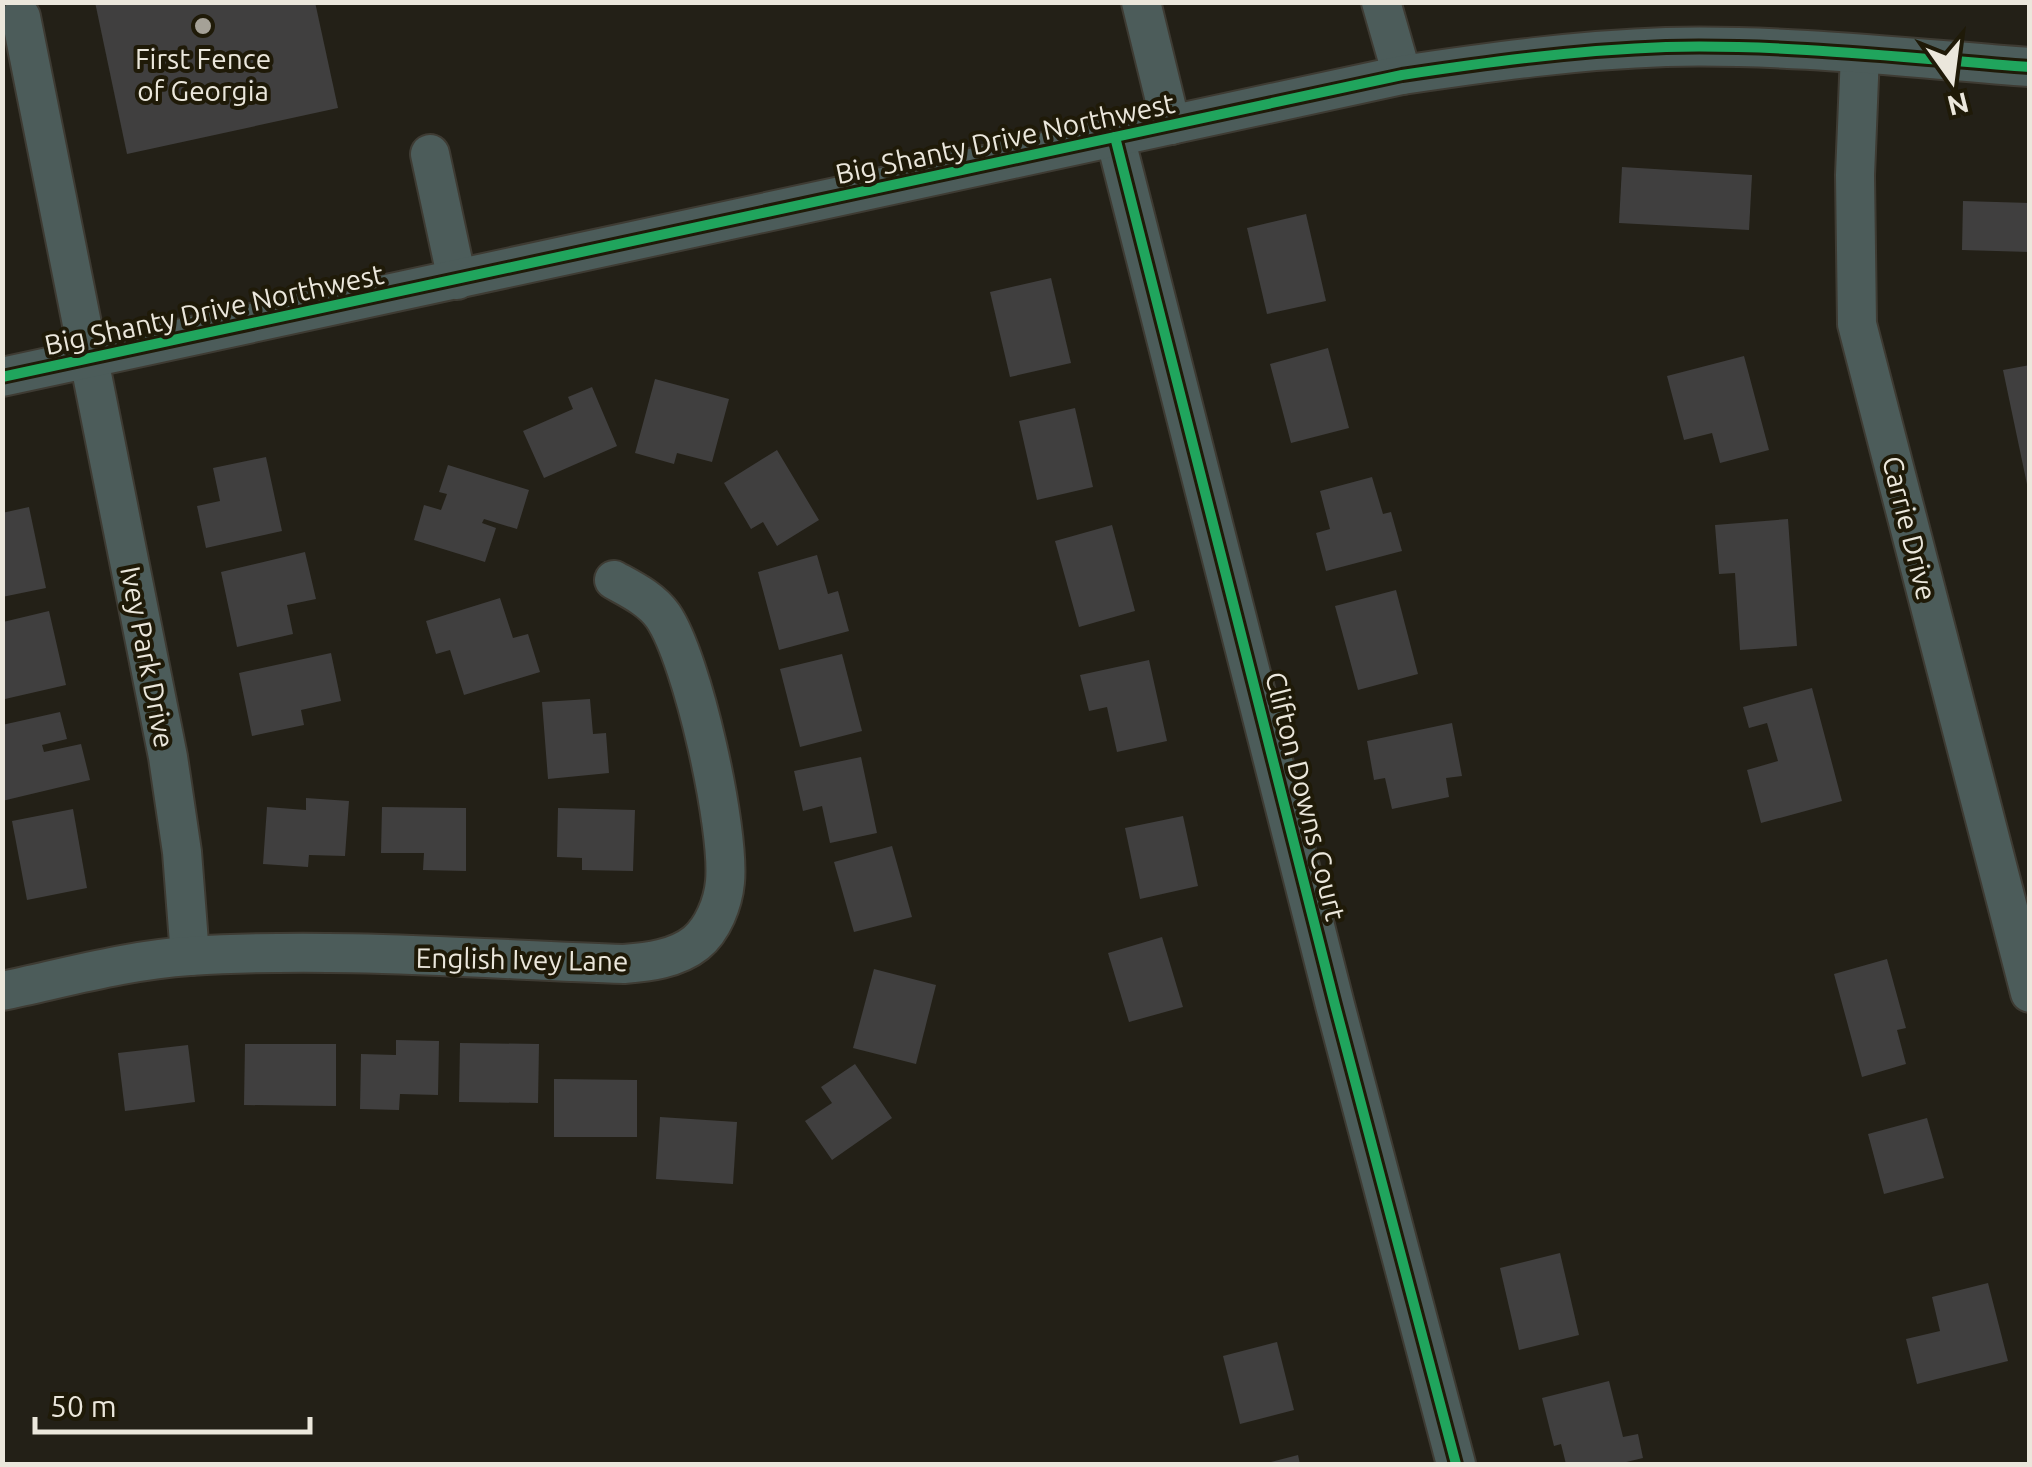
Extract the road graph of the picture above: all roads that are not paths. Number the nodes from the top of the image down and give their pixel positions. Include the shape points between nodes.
1 (1142, 2) edge
2 (1381, 2) edge
3 (21, 16) dead end
4 (1860, 54) junction
5 (2030, 66) edge
6 (1402, 75) junction
7 (1170, 125) junction
8 (1115, 137) junction
9 (430, 154) dead end
10 (458, 280) junction
11 (88, 360) junction
12 (2, 377) edge
13 (614, 580) dead end
14 (190, 956) junction
15 (2, 991) edge
16 (2030, 993) edge
17 (1456, 1464) edge

1 - 7 street
2 - 6 street
3 - 11 street, Ivey Park Drive
4 - 5 street, Big Shanty Drive Northwest
4 - 6 street, Big Shanty Drive Northwest via 1668,47 1532,56
4 - 16 street, Carrie Drive via 1857,324
6 - 7 street, Big Shanty Drive Northwest
7 - 8 street, Big Shanty Drive Northwest
8 - 10 street, Big Shanty Drive Northwest
8 - 17 street, Clifton Downs Court
9 - 10 street
10 - 11 street, Big Shanty Drive Northwest
11 - 12 street, Big Shanty Drive Northwest
11 - 14 street, Ivey Park Drive via 168,757
13 - 14 street, English Ivey Lane via 654,606 677,645 720,806 725,884 716,915 696,942 652,962 624,964
14 - 15 street, English Ivey Lane

